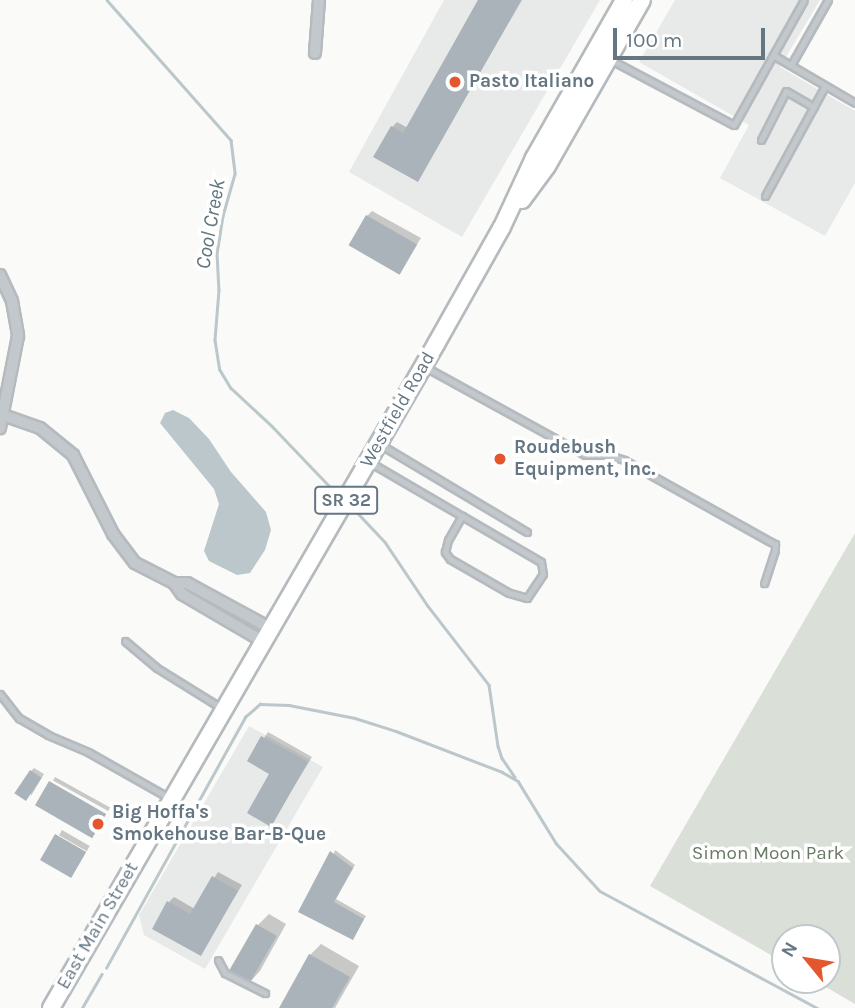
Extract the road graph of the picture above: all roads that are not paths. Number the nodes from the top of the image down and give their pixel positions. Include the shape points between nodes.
1 (319, 0) edge
2 (624, 0) edge
3 (642, 0) edge
4 (804, 0) edge
5 (828, 0) edge
6 (315, 53) dead end
7 (773, 55) junction
8 (608, 59) junction
9 (791, 65) junction
10 (825, 86) junction
11 (855, 103) edge
12 (814, 107) junction
13 (761, 140) dead end
14 (765, 196) dead end
15 (502, 227) junction
16 (0, 275) edge
17 (424, 366) junction
18 (1, 415) edge
19 (0, 428) edge
20 (379, 444) junction
21 (368, 461) junction
22 (462, 516) junction
23 (527, 532) dead end
24 (764, 583) dead end
25 (266, 635) junction
26 (125, 641) dead end
27 (0, 694) edge
28 (223, 709) junction
29 (187, 772) joint
30 (171, 799) junction
31 (218, 960) dead end
32 (264, 993) dead end
33 (51, 1008) edge

1 - 6 street
2 - 15 main road, Westfield Road / SR 32 via 534,158
3 - 8 main road, Westfield Road / SR 32
4 - 7 lane
5 - 9 lane
7 - 8 lane via 734,125
7 - 9 lane
8 - 15 main road, Westfield Road / SR 32 via 547,166
9 - 10 lane
10 - 11 lane
10 - 12 lane
12 - 13 lane via 786,91
12 - 14 lane
15 - 17 main road, Westfield Road / SR 32
16 - 18 street via 12,300 18,336
17 - 20 main road, Westfield Road / SR 32
17 - 24 lane via 585,455 624,460 775,544
18 - 19 street
18 - 25 street via 40,428 68,450 81,466 125,553 135,563 174,583 181,594
20 - 21 main road, Westfield Road / SR 32
20 - 23 lane
21 - 22 lane
21 - 25 main road, Westfield Road / SR 32
22 - 22 lane via 541,562 543,574 527,598 509,593 450,559 445,552 448,540
25 - 28 main road, Westfield Road / SR 32
26 - 28 lane via 149,662
27 - 30 lane via 19,718
28 - 29 main road, Westfield Road / SR 32
29 - 30 main road, East Main Street / SR 32
30 - 33 main road, East Main Street / SR 32
31 - 32 lane via 225,973

